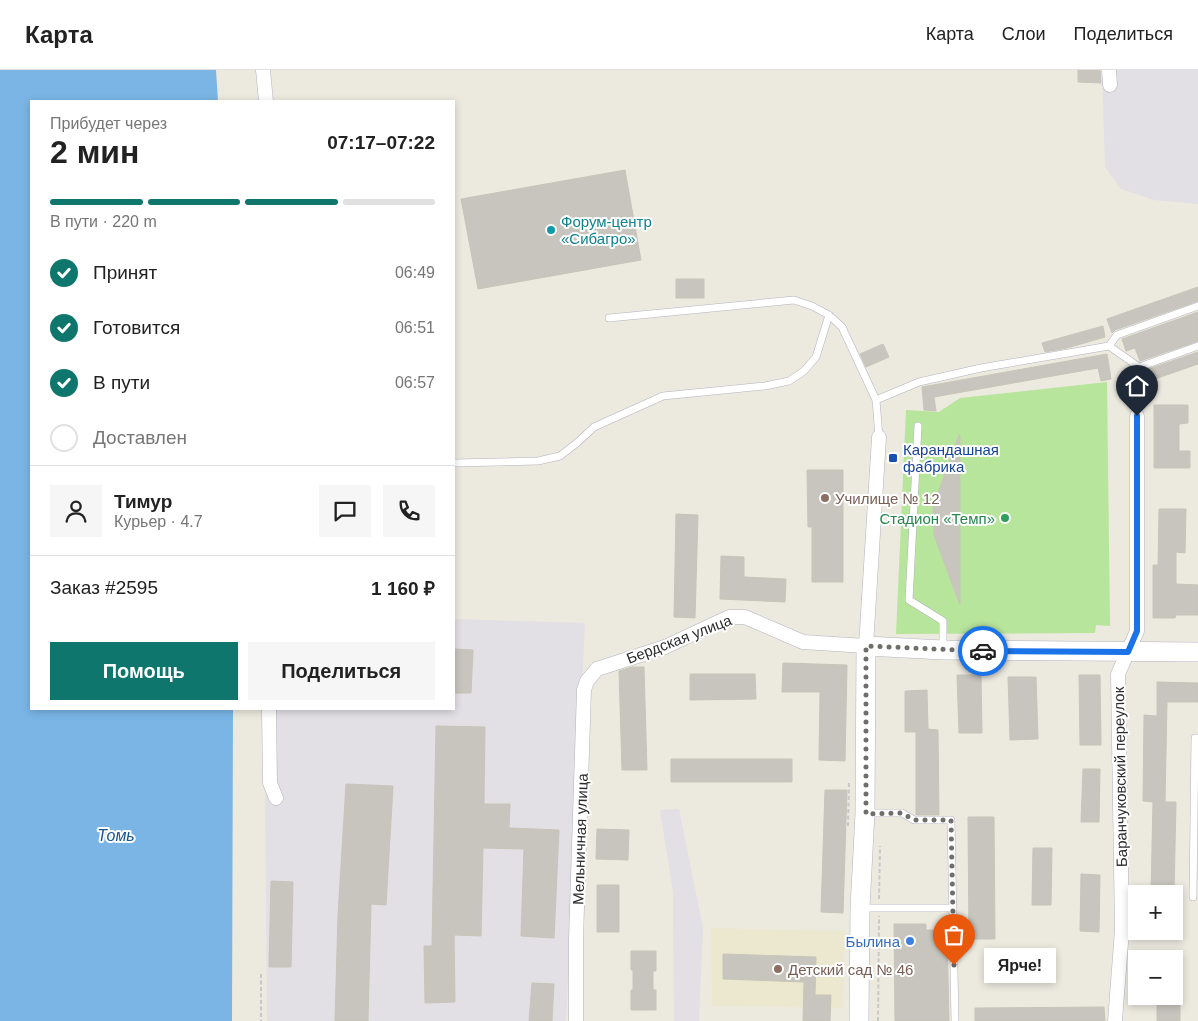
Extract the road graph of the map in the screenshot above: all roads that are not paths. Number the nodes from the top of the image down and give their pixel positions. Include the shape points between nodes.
1 (263, 70) edge
2 (1110, 70) edge
3 (1110, 85) dead end
4 (266, 100) edge
5 (1198, 306) edge
6 (829, 315) junction
7 (609, 318) dead end
8 (1109, 346) junction
9 (1198, 346) edge
10 (876, 400) junction
11 (1137, 416) dead end
12 (918, 426) dead end
13 (879, 437) joint
14 (455, 463) edge
15 (866, 646) junction
16 (943, 650) junction
17 (1128, 652) junction
18 (1198, 652) edge
19 (604, 666) joint
20 (269, 710) edge
21 (1198, 738) edge
22 (276, 798) dead end
23 (866, 814) junction
24 (1193, 897) dead end
25 (860, 908) junction
26 (953, 908) junction
27 (576, 1021) edge
28 (860, 1021) edge
29 (956, 1021) edge
30 (1114, 1021) edge

1 - 4 street
2 - 3 street
5 - 8 lane via 1117,335
6 - 7 lane via 794,300
6 - 10 lane via 842,326
6 - 14 lane via 816,357 804,372 789,381 663,396 594,427 560,456 538,461
8 - 9 lane via 1139,366
8 - 10 lane via 919,382
10 - 13 lane
11 - 17 street, Баранчуковский переулок via 1137,631
12 - 16 lane via 909,600 943,621
13 - 15 street
15 - 16 street, Бердская улица
15 - 19 street, Бердская улица via 803,642 745,617 729,617 665,647
15 - 23 street
16 - 17 street, Бердская улица
17 - 18 street, Бердская улица
17 - 30 street, Баранчуковский переулок via 1118,674 1122,930
19 - 27 street, Мельничная улица via 591,674 584,690
20 - 22 street via 270,783
21 - 24 lane via 1195,738
23 - 25 street
23 - 26 lane via 902,813 914,820 951,820
25 - 26 lane
25 - 28 street
26 - 29 lane

